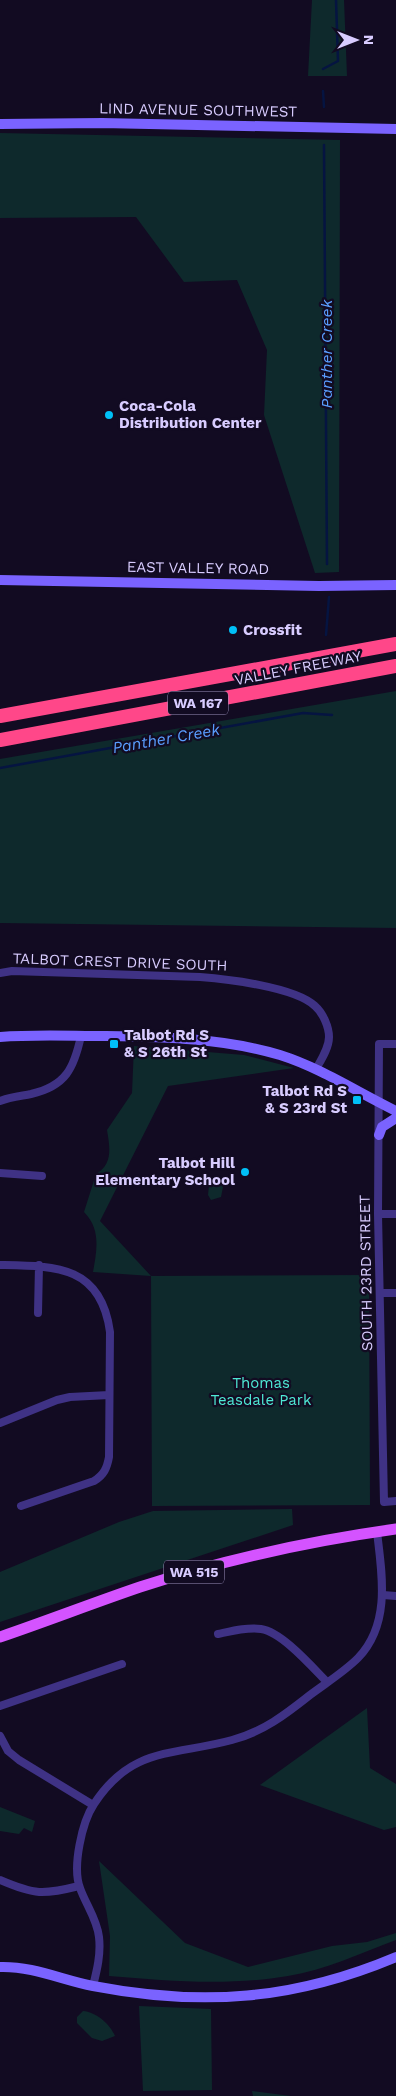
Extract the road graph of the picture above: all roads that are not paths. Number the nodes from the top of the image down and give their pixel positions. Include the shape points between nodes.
1 (0, 124) edge
2 (396, 129) edge
3 (0, 580) edge
4 (396, 585) edge
5 (396, 644) edge
6 (396, 666) edge
7 (0, 716) edge
8 (0, 740) edge
9 (0, 973) edge
10 (81, 1036) junction
11 (0, 1037) edge
12 (396, 1044) edge
13 (316, 1069) junction
14 (0, 1101) edge
15 (379, 1103) junction
16 (396, 1111) edge
17 (396, 1118) edge
18 (379, 1135) junction
19 (0, 1173) edge
20 (42, 1176) dead end
21 (378, 1214) junction
22 (396, 1214) edge
23 (0, 1265) edge
24 (39, 1266) junction
25 (380, 1293) junction
26 (396, 1293) edge
27 (38, 1313) dead end
28 (109, 1395) junction
29 (0, 1423) edge
30 (396, 1501) edge
31 (21, 1506) dead end
32 (396, 1529) edge
33 (377, 1532) junction
34 (383, 1595) junction
35 (396, 1596) edge
36 (218, 1634) dead end
37 (0, 1638) edge
38 (122, 1664) dead end
39 (327, 1682) junction
40 (0, 1706) edge
41 (0, 1736) edge
42 (93, 1805) junction
43 (0, 1880) edge
44 (79, 1886) junction
45 (396, 1957) edge
46 (0, 1967) edge
47 (93, 1986) junction

1 - 2 street, LIND AVENUE SOUTHWEST
3 - 4 street, EAST VALLEY ROAD
5 - 7 highway, VALLEY FREEWAY / WA 167
6 - 8 highway, VALLEY FREEWAY / WA 167
9 - 13 street, TALBOT CREST DRIVE SOUTH via 200,977 230,979 280,991 305,1000 322,1015 329,1038
10 - 11 street via 28,1034
10 - 13 street via 217,1041 280,1055
10 - 14 street via 75,1063 57,1083 32,1094
12 - 15 street, SOUTH 23RD STREET via 379,1044
13 - 15 street
15 - 16 street
15 - 18 street, SOUTH 23RD STREET
17 - 18 street via 382,1127
18 - 21 street, SOUTH 23RD STREET
19 - 20 street
21 - 22 street
21 - 25 street, SOUTH 23RD STREET
23 - 24 street
24 - 27 street
24 - 28 street via 65,1269 83,1278 92,1286 104,1308 110,1332
25 - 26 street
25 - 30 street, SOUTH 23RD STREET via 384,1502
28 - 29 street via 64,1399
28 - 31 street via 110,1457 101,1477
32 - 33 main road, WA 515
33 - 34 street
33 - 37 main road, WA 515 via 295,1546 212,1566 140,1587
34 - 35 street
34 - 39 street via 376,1628 368,1644 358,1658
36 - 39 street via 251,1628 269,1631
38 - 40 street
39 - 42 street via 257,1732 140,1760 113,1779
41 - 42 street via 19,1760
42 - 44 street via 81,1841
43 - 44 street via 34,1893 46,1894
44 - 47 street via 93,1914 99,1937
45 - 47 street via 324,1983 265,1994 215,1998
46 - 47 street via 30,1969

